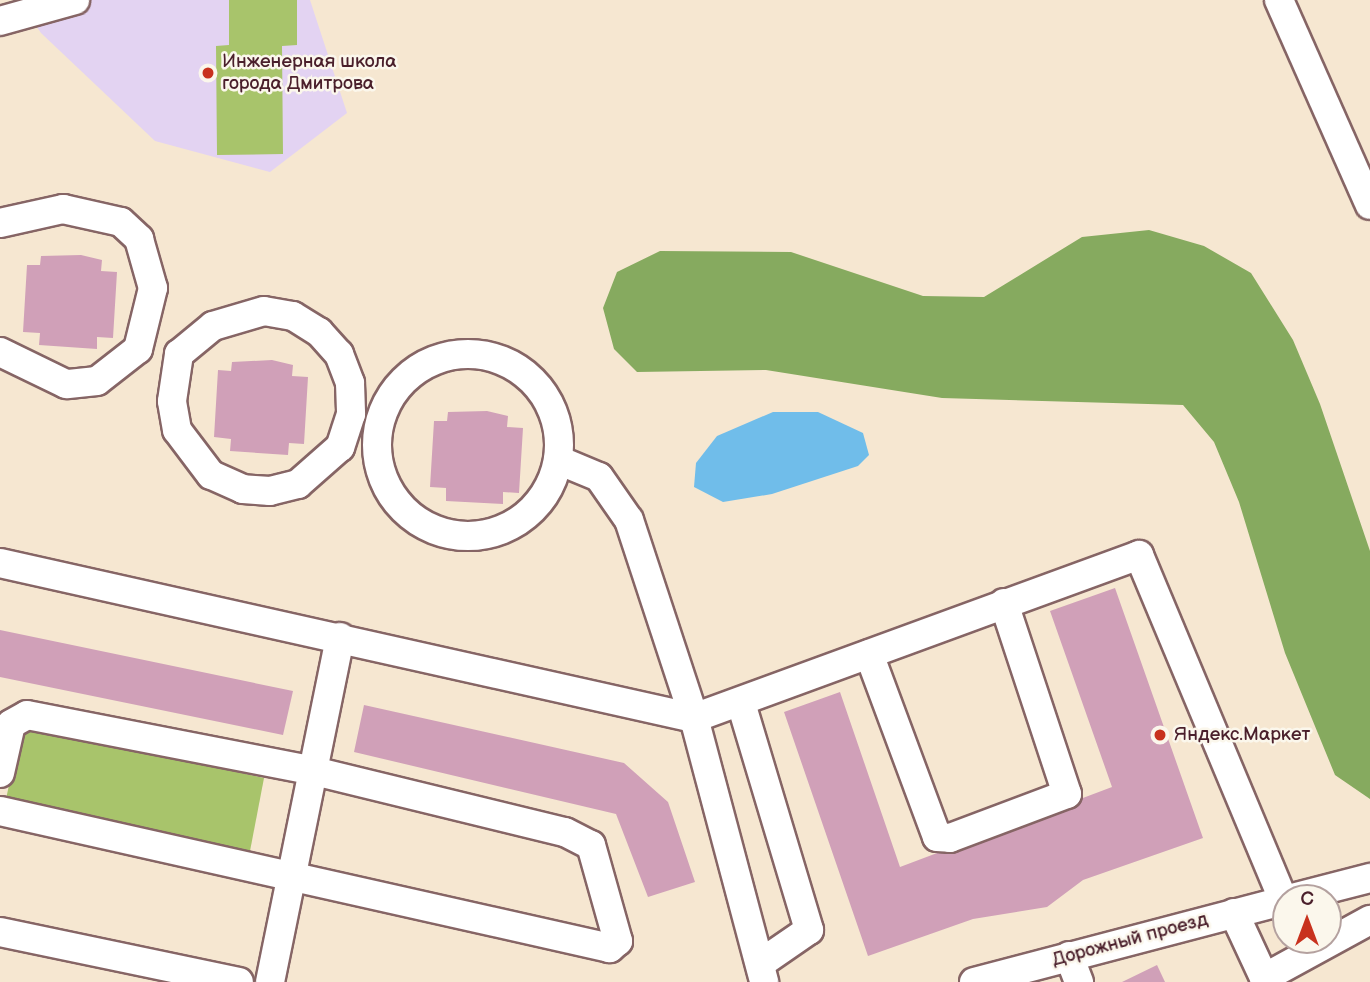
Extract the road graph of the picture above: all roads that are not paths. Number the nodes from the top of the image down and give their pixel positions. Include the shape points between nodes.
1 (75, 0) edge
2 (1279, 0) edge
3 (0, 21) edge
4 (1370, 205) edge
5 (0, 223) edge
6 (144, 334) junction
7 (0, 352) edge
8 (179, 354) junction
9 (351, 414) junction
10 (380, 418) junction
11 (558, 460) junction
12 (0, 563) edge
13 (1004, 603) junction
14 (340, 636) junction
15 (869, 654) junction
16 (741, 703) junction
17 (694, 718) junction
18 (314, 771) junction
19 (0, 773) edge
20 (0, 811) edge
21 (1370, 878) edge
22 (290, 879) junction
23 (1281, 884) edge
24 (1342, 885) edge
25 (1272, 903) edge
26 (1234, 913) junction
27 (1370, 920) edge
28 (0, 932) edge
29 (1069, 956) junction
30 (763, 972) edge
31 (1265, 980) edge
32 (239, 982) edge
33 (270, 982) edge
34 (974, 982) edge
35 (1079, 982) edge

1 - 3 street
2 - 4 street
5 - 6 street via 63,209 121,222 139,239 148,261 153,288
6 - 7 street via 122,367 97,381 66,384
6 - 8 street
8 - 9 street via 230,317 264,311 293,316 319,332 339,354 350,383
8 - 9 street via 172,401 177,430 211,475 243,489 298,484 323,467 340,447
9 - 10 street
10 - 11 street via 400,383 436,359 472,354 501,360 545,395 556,421
10 - 11 street via 376,448 385,485 407,514 435,531 469,537 499,532 526,516 548,490
11 - 17 street via 599,477 629,520
12 - 14 street
13 - 15 street
13 - 15 street via 1066,794 950,838 937,836
13 - 23 street via 1139,555
14 - 17 street
14 - 18 street
15 - 16 street
16 - 17 street
16 - 30 street via 809,930
17 - 30 street
18 - 19 street via 27,715 11,724
18 - 22 street
18 - 22 street via 583,838 591,845 618,942 610,948
20 - 22 street
21 - 24 street, Дорожный проезд
22 - 33 street
25 - 26 street, Дорожный проезд
26 - 29 street, Дорожный проезд
26 - 31 street
27 - 31 street
28 - 32 street
29 - 34 street, Дорожный проезд
29 - 35 street

